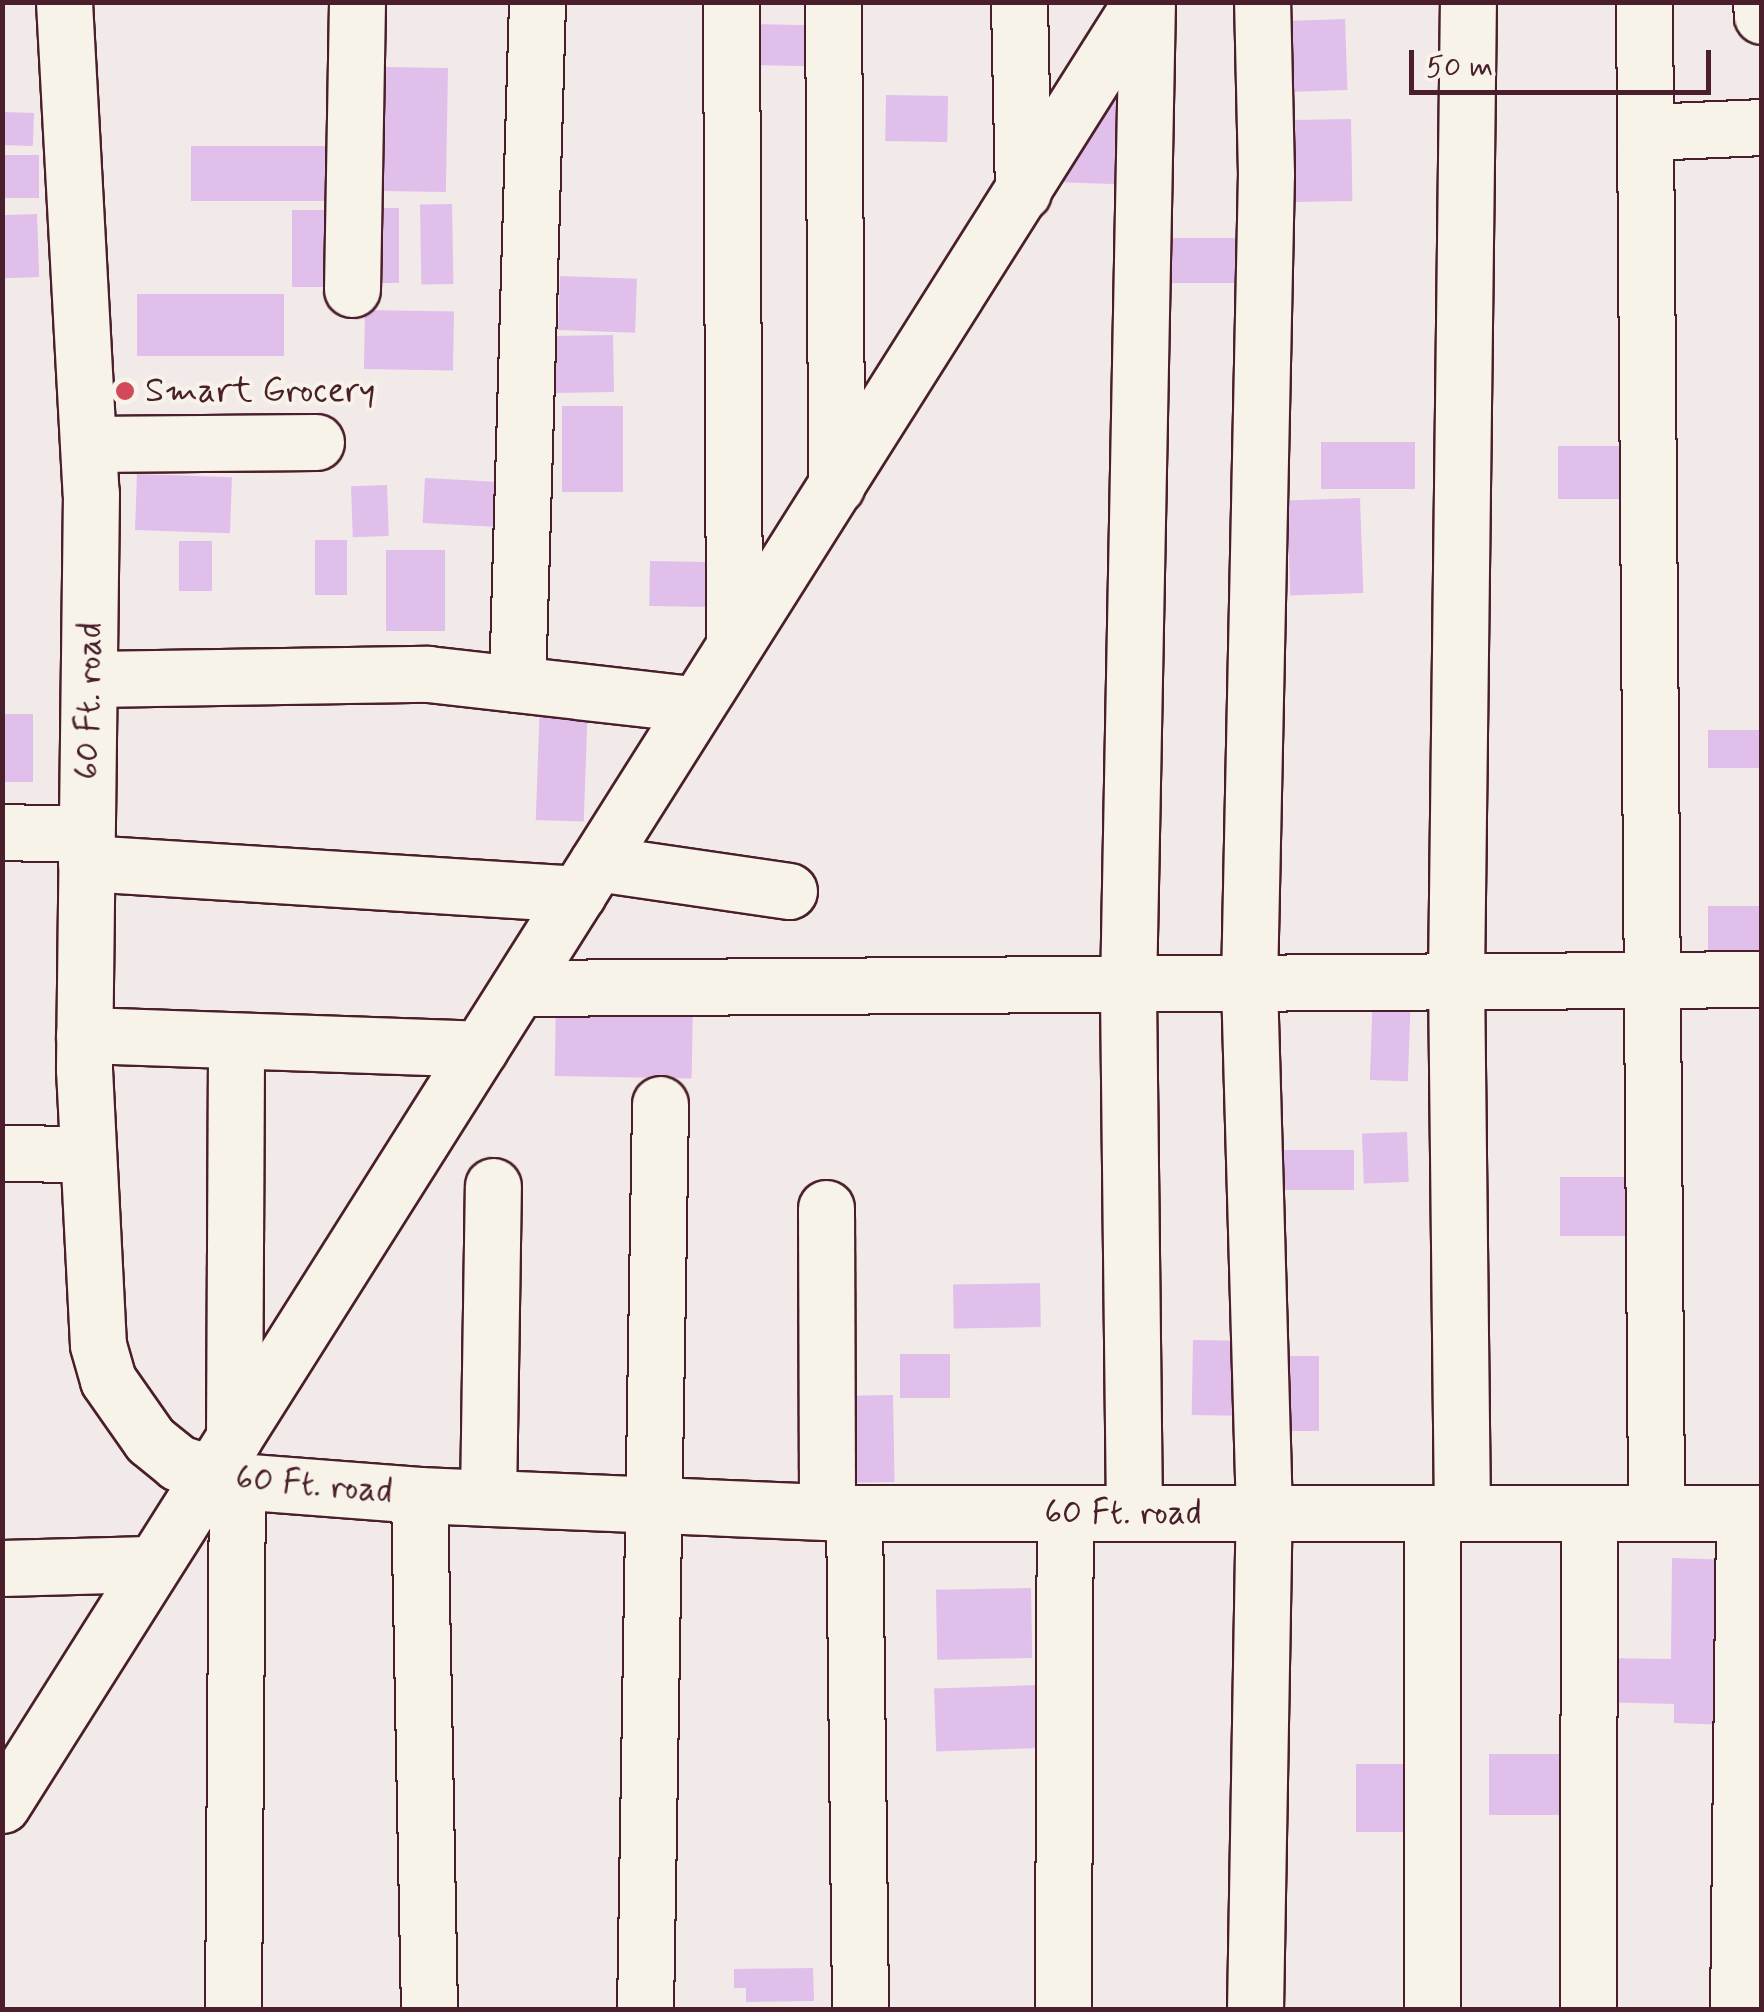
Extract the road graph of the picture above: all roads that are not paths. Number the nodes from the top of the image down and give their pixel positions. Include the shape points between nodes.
1 (64, 2) edge
2 (357, 2) edge
3 (537, 2) edge
4 (731, 2) edge
5 (833, 2) edge
6 (1019, 2) edge
7 (1144, 2) edge
8 (1262, 2) edge
9 (1468, 2) edge
10 (1644, 2) edge
11 (1761, 2) edge
12 (1762, 16) edge
13 (1762, 127) edge
14 (1648, 132) junction
15 (1023, 192) junction
16 (352, 288) dead end
17 (316, 442) dead end
18 (88, 444) junction
19 (836, 486) junction
20 (734, 640) junction
21 (90, 679) junction
22 (518, 684) junction
23 (691, 704) junction
24 (2, 832) edge
25 (86, 849) junction
26 (588, 878) junction
27 (789, 890) dead end
28 (1456, 979) junction
29 (1762, 979) edge
30 (1653, 980) junction
31 (1249, 984) junction
32 (519, 988) junction
33 (1128, 990) junction
34 (84, 1036) junction
35 (236, 1042) junction
36 (480, 1049) junction
37 (660, 1104) dead end
38 (2, 1153) edge
39 (87, 1154) junction
40 (492, 1186) dead end
41 (826, 1208) dead end
42 (228, 1464) junction
43 (420, 1495) junction
44 (488, 1498) junction
45 (648, 1503) junction
46 (840, 1512) junction
47 (1065, 1513) junction
48 (1134, 1513) junction
49 (1264, 1513) junction
50 (1447, 1513) junction
51 (1589, 1513) junction
52 (1656, 1513) junction
53 (1753, 1513) edge
54 (149, 1564) junction
55 (2, 1568) edge
56 (2, 1805) edge
57 (233, 2010) edge
58 (429, 2010) edge
59 (645, 2010) edge
60 (860, 2010) edge
61 (1063, 2010) edge
62 (1255, 2010) edge
63 (1432, 2010) edge
64 (1588, 2010) edge
65 (1738, 2010) edge

1 - 18 street, 60 Ft. road
2 - 16 street
3 - 22 street
4 - 20 street
5 - 19 street
6 - 15 street
7 - 15 street
7 - 33 street via 1137,897
8 - 31 street via 1266,174
9 - 28 street
10 - 14 street
11 - 12 street
13 - 14 street
14 - 30 street
15 - 19 street
17 - 18 street
18 - 21 street, 60 Ft. road
19 - 20 street
20 - 23 street
21 - 22 street via 428,674
21 - 25 street, 60 Ft. road
22 - 23 street
23 - 26 street
24 - 25 street
25 - 26 street
25 - 34 street, 60 Ft. road
26 - 27 street
26 - 32 street
28 - 30 street
28 - 31 street
28 - 50 street
29 - 30 street
30 - 52 street
31 - 33 street
31 - 49 street
32 - 33 street
32 - 36 street
33 - 48 street
34 - 35 street
34 - 39 street, 60 Ft. road
35 - 36 street
35 - 42 street
36 - 42 street
37 - 45 street
38 - 39 street
39 - 42 street, 60 Ft. road via 108,1380 150,1440
40 - 44 street
41 - 46 street
42 - 43 street, 60 Ft. road
42 - 54 street
42 - 57 street
43 - 44 street, 60 Ft. road
43 - 58 street
44 - 45 street, 60 Ft. road
45 - 46 street, 60 Ft. road
45 - 59 street
46 - 47 street, 60 Ft. road
46 - 60 street
47 - 48 street, 60 Ft. road
47 - 61 street
48 - 49 street, 60 Ft. road
49 - 50 street, 60 Ft. road
49 - 62 street
50 - 51 street, 60 Ft. road
50 - 63 street
51 - 52 street, 60 Ft. road
51 - 64 street
52 - 53 street, 60 Ft. road
53 - 65 street
54 - 55 street
54 - 56 street

